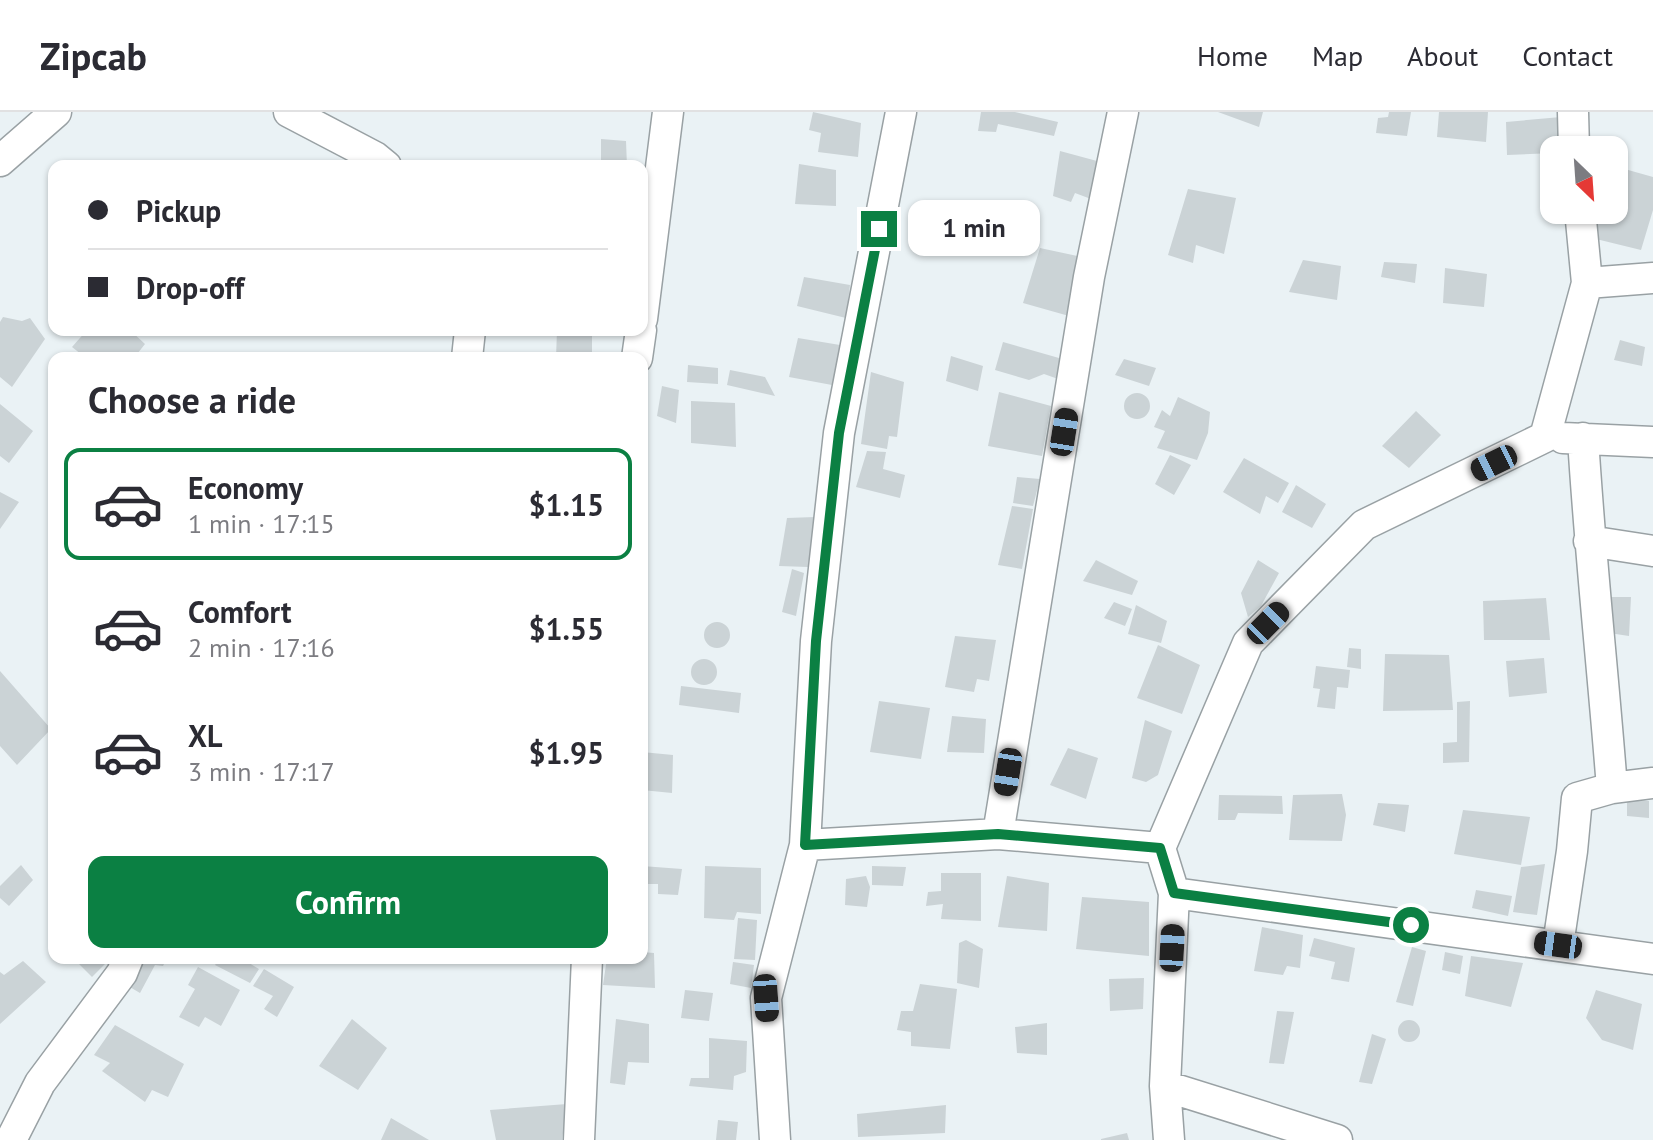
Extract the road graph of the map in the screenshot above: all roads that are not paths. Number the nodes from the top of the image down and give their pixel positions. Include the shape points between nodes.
1 (56, 112) edge
2 (289, 112) edge
3 (668, 112) edge
4 (901, 112) edge
5 (1123, 112) edge
6 (1573, 112) edge
7 (1574, 136) edge
8 (379, 160) edge
9 (0, 161) edge
10 (1581, 224) edge
11 (648, 271) edge
12 (1653, 278) edge
13 (1587, 283) junction
14 (1545, 437) junction
15 (1583, 438) junction
16 (1653, 442) edge
17 (1589, 541) junction
18 (1653, 551) edge
19 (1653, 783) edge
20 (1612, 788) junction
21 (998, 834) junction
22 (805, 845) junction
23 (1160, 848) junction
24 (1174, 893) junction
25 (1558, 945) junction
26 (1653, 959) edge
27 (126, 964) edge
28 (587, 964) edge
29 (1165, 1086) junction
30 (11, 1140) edge
31 (579, 1140) edge
32 (775, 1140) edge
33 (1169, 1140) edge
34 (1337, 1140) edge

1 - 9 street
2 - 8 street
3 - 11 street
4 - 22 street via 839,433 816,641
5 - 21 street via 1089,277
6 - 7 street
10 - 13 street
12 - 13 street
13 - 14 street
14 - 15 street
14 - 23 street via 1364,525 1248,643
15 - 16 street
15 - 17 street
17 - 18 street
17 - 20 street
19 - 20 street
20 - 25 street via 1577,798
21 - 22 street
21 - 23 street
22 - 32 street via 766,998
23 - 24 street
24 - 25 street
24 - 29 street
25 - 26 street
27 - 30 street via 40,1083
28 - 31 street
29 - 33 street
29 - 34 street

